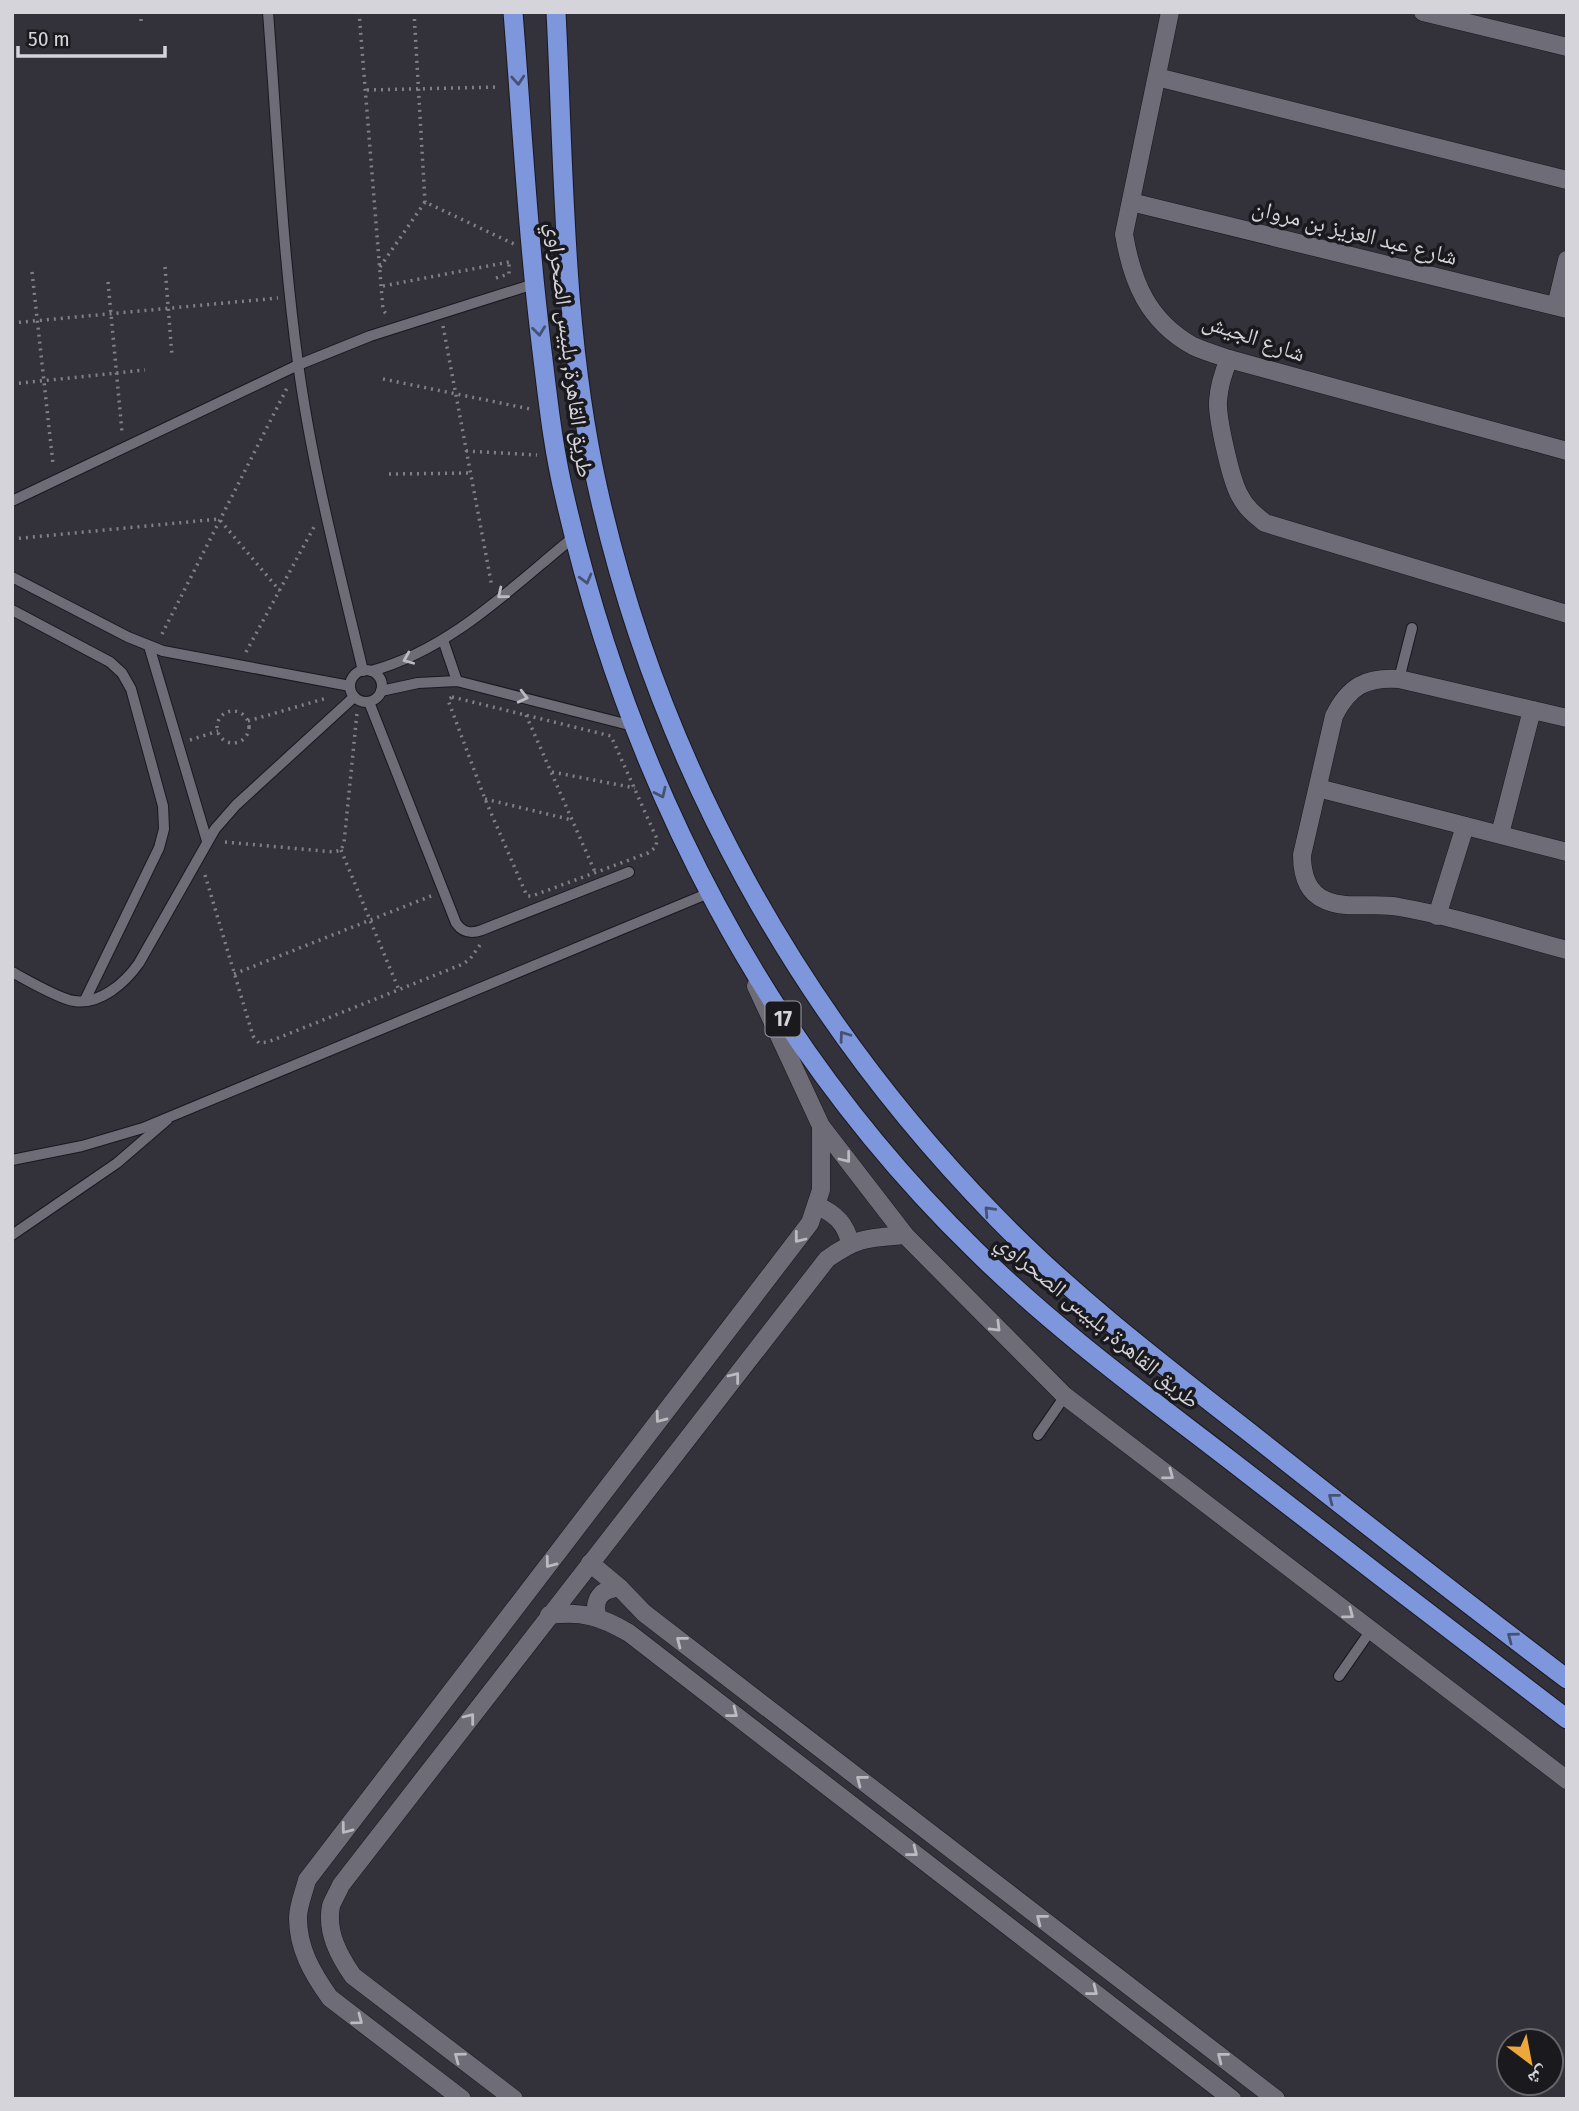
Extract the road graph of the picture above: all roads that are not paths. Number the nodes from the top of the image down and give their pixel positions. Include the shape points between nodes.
1 (268, 12) edge
2 (513, 12) edge
3 (556, 12) edge
4 (1170, 12) edge
5 (1423, 12) edge
6 (1567, 47) edge
7 (1157, 76) junction
8 (1567, 180) edge
9 (1131, 202) junction
10 (1567, 260) edge
11 (534, 285) junction
12 (1561, 308) edge
13 (1229, 359) junction
14 (298, 365) junction
15 (1567, 452) edge
16 (12, 501) edge
17 (575, 536) junction
18 (12, 577) edge
19 (12, 610) edge
20 (1567, 614) edge
21 (1412, 628) dead end
22 (443, 640) junction
23 (152, 648) junction
24 (367, 671) junction
25 (1399, 679) junction
26 (457, 681) junction
27 (381, 691) junction
28 (356, 695) junction
29 (1532, 710) junction
30 (1567, 718) edge
31 (633, 726) junction
32 (1318, 788) junction
33 (1465, 825) junction
34 (1500, 834) junction
35 (206, 841) junction
36 (1567, 852) edge
37 (629, 872) dead end
38 (709, 893) junction
39 (1437, 916) junction
40 (737, 945) junction
41 (1567, 950) edge
42 (12, 972) edge
43 (85, 1000) junction
44 (172, 1116) junction
45 (821, 1126) junction
46 (12, 1160) edge
47 (817, 1206) junction
48 (12, 1235) edge
49 (905, 1235) junction
50 (850, 1243) junction
51 (1065, 1396) junction
52 (1038, 1435) dead end
53 (590, 1563) junction
54 (620, 1588) junction
55 (549, 1615) junction
56 (598, 1618) junction
57 (1371, 1630) junction
58 (1339, 1676) dead end
59 (1567, 1679) edge
60 (1567, 1719) edge
61 (403, 1755) junction
62 (429, 1772) junction
63 (1567, 1780) edge
64 (376, 1790) junction
65 (403, 1805) junction
66 (462, 2099) edge
67 (514, 2099) edge
68 (1232, 2099) edge
69 (1276, 2099) edge

1 - 14 lane
2 -> 11 highway, طريق القاهرة, بلبيس الصحراوي / 17
59 -> 3 highway, طريق القاهرة, بلبيس الصحراوي / 17 via 1151,1355 1057,1276 934,1151 874,1078 767,920 682,752 618,573 596,482 581,396 569,276
4 - 7 street, شارع الجيش
5 - 6 street
7 - 8 street
7 - 9 street, شارع الجيش
9 - 12 street, شارع عبد العزيز بن مروان
9 - 13 street, شارع الجيش via 1124,234 1130,268 1144,299 1166,326 1193,346
10 - 12 street
11 - 14 lane via 370,336
11 -> 17 highway, طريق القاهرة, بلبيس الصحراوي / 17 via 549,412
13 - 15 street, شارع الجيش
13 - 20 street via 1218,404 1221,427 1238,494 1249,511 1265,523
14 - 16 lane
14 - 24 lane via 311,446
17 -> 22 lane
17 -> 31 highway, طريق القاهرة, بلبيس الصحراوي / 17
18 - 23 lane
19 - 43 lane via 110,662 122,673 131,689 163,806 159,848
21 - 25 lane
22 -> 24 lane via 409,659
22 - 26 lane
23 - 28 lane
23 - 35 lane
24 - 27 lane via 378,676
24 - 28 lane via 352,679
25 - 29 street
25 - 32 street via 1367,681 1341,701
26 - 27 lane
26 -> 31 lane
27 - 28 lane via 376,698
28 - 35 lane via 236,805
28 - 37 lane via 459,928 470,933 482,930 598,878
29 - 30 street
29 - 34 street
31 -> 38 highway, طريق القاهرة, بلبيس الصحراوي / 17
32 - 33 street
32 - 39 street via 1302,855 1302,872 1309,888 1322,899 1339,904 1398,906
33 - 34 street
33 - 39 street
34 - 36 street
35 - 43 lane via 132,972 106,993
38 - 40 highway, طريق القاهرة, بلبيس الصحراوي / 17
38 - 44 lane
39 - 41 street
40 - 45 street
40 - 60 highway, طريق القاهرة, بلبيس الصحراوي / 17 via 846,1106 975,1251 1122,1377
42 - 43 lane via 72,1001
44 - 46 lane via 82,1146
44 - 48 lane via 127,1156
45 - 47 street
45 -> 49 street
47 - 50 street via 839,1219
47 -> 61 street via 810,1223
49 - 50 street
49 -> 51 street
53 -> 50 street via 827,1259
51 - 52 lane
51 -> 57 street
53 - 54 street
53 - 55 street
54 - 56 street via 599,1596
69 -> 54 street via 644,1613
55 - 56 street
62 -> 55 street
56 -> 68 street via 629,1633
57 - 58 lane
57 - 63 street
61 - 62 street via 413,1771
61 - 64 street
62 - 65 street
64 - 65 street via 395,1795
64 -> 66 street via 307,1880 298,1916 301,1945 330,1998
67 -> 65 street via 353,1976 340,1958 331,1933 331,1906 341,1885

